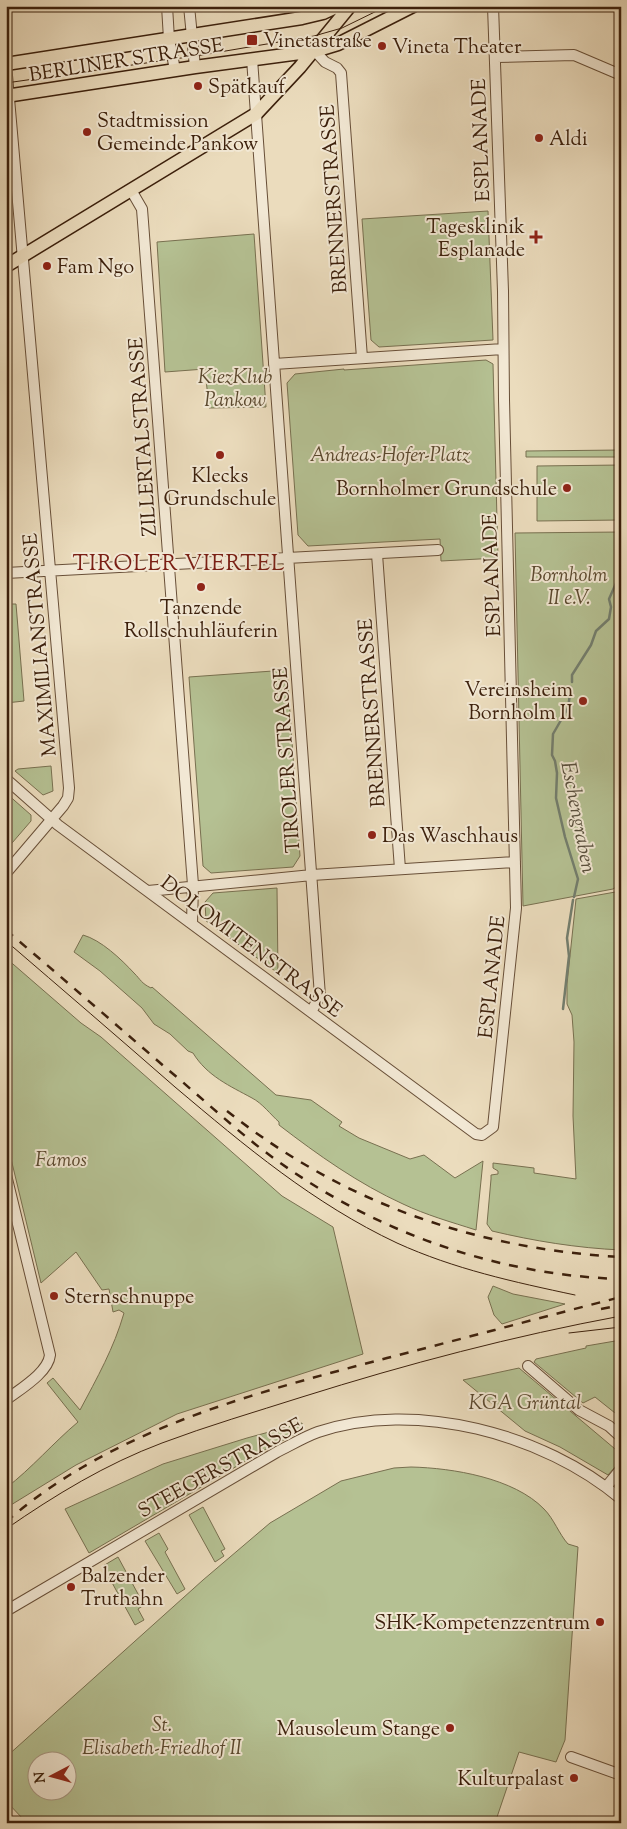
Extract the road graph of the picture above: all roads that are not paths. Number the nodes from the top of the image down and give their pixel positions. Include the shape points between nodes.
1 (167, 6) edge
2 (189, 6) edge
3 (338, 6) edge
4 (350, 6) edge
5 (413, 6) edge
6 (494, 6) edge
7 (323, 10) edge
8 (191, 35) junction
9 (169, 39) junction
10 (315, 51) junction
11 (496, 57) junction
12 (252, 59) junction
13 (6, 64) edge
14 (194, 67) junction
15 (175, 70) junction
16 (621, 75) edge
17 (8, 96) edge
18 (256, 114) junction
19 (131, 190) junction
20 (22, 256) junction
21 (6, 266) edge
22 (503, 348) junction
23 (362, 358) junction
24 (274, 364) junction
25 (438, 550) dead end
26 (377, 554) junction
27 (289, 558) junction
28 (170, 564) junction
29 (51, 570) junction
30 (6, 573) edge
31 (6, 779) edge
32 (51, 819) junction
33 (515, 862) junction
34 (400, 869) junction
35 (6, 873) edge
36 (312, 875) junction
37 (192, 885) junction
38 (148, 890) junction
39 (192, 923) junction
40 (311, 1012) junction
41 (482, 1135) joint
42 (6, 1175) edge
43 (6, 1221) edge
44 (17, 1221) junction
45 (528, 1366) dead end
46 (6, 1400) edge
47 (621, 1437) edge
48 (621, 1470) edge
49 (606, 1486) junction
50 (621, 1499) edge
51 (6, 1611) edge
52 (571, 1757) dead end
53 (621, 1775) edge

1 - 9 street
2 - 8 street
3 - 7 main road, BERLINER STRASSE
4 - 10 main road
5 - 10 main road, BERLINER STRASSE via 338,44
6 - 11 street, ESPLANADE
7 - 8 main road, BERLINER STRASSE via 302,18
8 - 9 main road, BERLINER STRASSE
8 - 14 street
9 - 13 main road, BERLINER STRASSE
9 - 15 street
10 - 12 main road, BERLINER STRASSE
10 - 18 main road
10 - 23 street, BRENNERSTRASSE via 341,73
11 - 16 street via 574,55
11 - 22 street, ESPLANADE
12 - 14 main road, BERLINER STRASSE
12 - 18 street, BERLINER STRASSE
13 - 17 street, MAXIMILIANSTRASSE
14 - 15 main road, BERLINER STRASSE
15 - 17 main road, BERLINER STRASSE
17 - 20 street, MAXIMILIANSTRASSE
18 - 19 main road
18 - 24 street, TIROLER STRASSE
19 - 20 main road
19 - 28 street, ZILLERTALSTRASSE via 142,209
20 - 21 main road
20 - 29 street, MAXIMILIANSTRASSE
22 - 23 street
22 - 33 street, ESPLANADE
23 - 24 street
24 - 27 street, TIROLER STRASSE
25 - 26 street
26 - 27 street
26 - 34 street, BRENNERSTRASSE
27 - 28 street
27 - 36 street, TIROLER STRASSE
28 - 29 street
28 - 37 street, ZILLERTALSTRASSE
29 - 30 street
29 - 32 street, MAXIMILIANSTRASSE via 69,788 68,798
31 - 32 street, DOLOMITENSTRASSE
32 - 35 street, MAXIMILIANSTRASSE
32 - 38 street, DOLOMITENSTRASSE
33 - 34 street
33 - 41 street, ESPLANADE via 516,908 495,1122
34 - 36 street
36 - 37 street
36 - 40 street, TIROLER STRASSE via 320,996
37 - 38 street
37 - 39 street, ZILLERTALSTRASSE
38 - 39 street, DOLOMITENSTRASSE
39 - 40 street, DOLOMITENSTRASSE
40 - 41 street, DOLOMITENSTRASSE via 476,1134
42 - 44 street
43 - 44 street
44 - 46 street via 50,1355 42,1371
45 - 47 street via 579,1410 609,1426
48 - 49 street
49 - 50 street, STEEGERSTRASSE
49 - 51 street, STEEGERSTRASSE via 557,1456 517,1440 456,1424 382,1420 337,1427 302,1438
52 - 53 street

